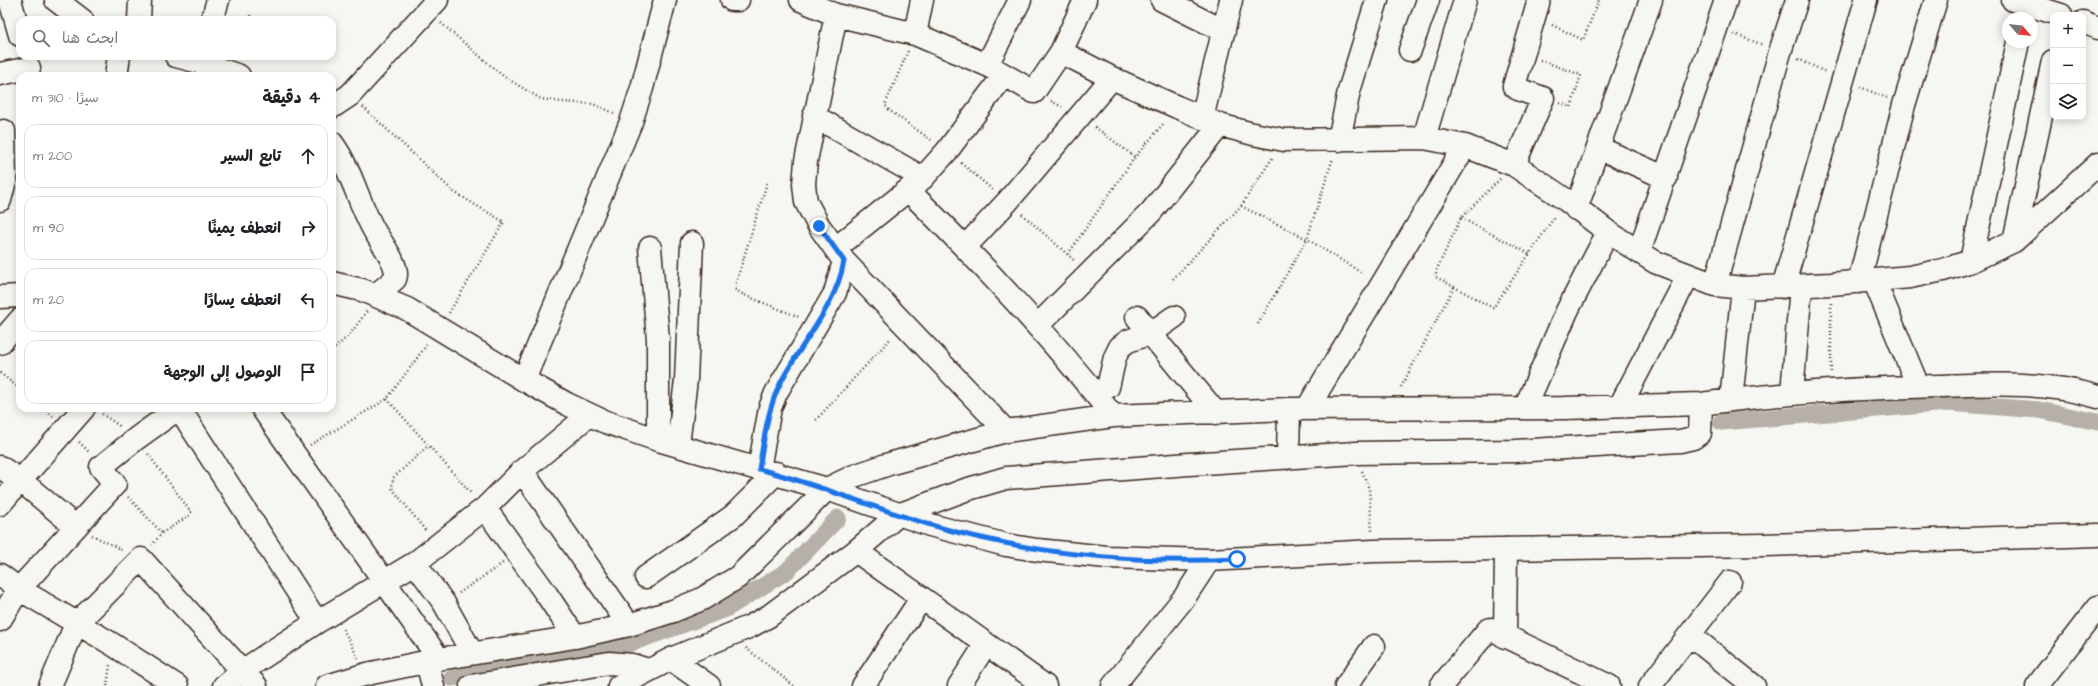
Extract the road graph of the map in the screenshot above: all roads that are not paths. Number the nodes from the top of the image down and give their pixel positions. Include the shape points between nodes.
1 (10, 0) edge
2 (56, 0) edge
3 (140, 0) edge
4 (218, 0) edge
5 (665, 0) edge
6 (732, 0) edge
7 (738, 0) edge
8 (801, 0) edge
9 (922, 0) edge
10 (1020, 0) edge
11 (1085, 0) edge
12 (1162, 0) edge
13 (1231, 0) edge
14 (1377, 0) edge
15 (1428, 0) edge
16 (1465, 0) edge
17 (1651, 0) edge
18 (1726, 0) edge
19 (1797, 0) edge
20 (1866, 0) edge
21 (1936, 0) edge
22 (431, 5) edge
23 (1536, 8) edge
24 (2021, 8) edge
25 (2050, 13) edge
26 (836, 15) junction
27 (77, 16) edge
28 (139, 16) edge
29 (213, 16) edge
30 (16, 21) edge
31 (2086, 23) edge
32 (2098, 28) edge
33 (1224, 31) junction
34 (915, 34) junction
35 (2017, 48) edge
36 (1410, 50) dead end
37 (1061, 52) junction
38 (118, 60) edge
39 (202, 60) edge
40 (29, 67) edge
41 (995, 70) junction
42 (117, 72) edge
43 (230, 72) edge
44 (0, 74) edge
45 (2050, 75) edge
46 (1112, 78) junction
47 (336, 104) edge
48 (814, 116) junction
49 (1211, 122) junction
50 (4, 131) dead end
51 (1424, 138) junction
52 (1339, 140) junction
53 (1465, 146) junction
54 (1599, 148) junction
55 (336, 150) edge
56 (2098, 164) edge
57 (1514, 165) junction
58 (1666, 178) junction
59 (916, 184) junction
60 (8, 187) edge
61 (1571, 205) junction
62 (1608, 232) junction
63 (2014, 241) junction
64 (692, 243) dead end
65 (965, 247) junction
66 (650, 248) dead end
67 (1639, 252) junction
68 (840, 254) junction
69 (1971, 261) junction
70 (1688, 276) junction
71 (1866, 281) junction
72 (336, 284) edge
73 (1715, 285) junction
74 (1792, 287) junction
75 (1743, 288) junction
76 (376, 295) junction
77 (0, 296) edge
78 (16, 296) edge
79 (1174, 317) dead end
80 (16, 325) edge
81 (1038, 325) junction
82 (1144, 325) junction
83 (0, 343) edge
84 (524, 380) junction
85 (1918, 386) junction
86 (1108, 387) dead end
87 (1792, 393) junction
88 (2098, 397) edge
89 (1731, 400) junction
90 (1701, 404) junction
91 (1620, 406) junction
92 (1525, 408) junction
93 (1298, 409) junction
94 (89, 412) edge
95 (173, 412) edge
96 (182, 412) edge
97 (265, 412) edge
98 (1216, 413) junction
99 (588, 415) junction
100 (1113, 416) junction
101 (1006, 432) junction
102 (668, 442) junction
103 (1288, 458) junction
104 (0, 467) edge
105 (522, 471) junction
106 (767, 471) junction
107 (20, 480) junction
108 (827, 489) junction
109 (0, 504) edge
110 (484, 508) junction
111 (898, 515) junction
112 (76, 527) junction
113 (2098, 535) edge
114 (1506, 549) junction
115 (856, 551) junction
116 (1209, 560) junction
117 (415, 563) junction
118 (0, 575) edge
119 (646, 577) dead end
120 (1730, 582) dead end
121 (384, 583) junction
122 (19, 589) junction
123 (921, 599) junction
124 (2098, 607) edge
125 (326, 617) junction
126 (0, 620) edge
127 (76, 624) junction
128 (629, 626) junction
129 (1690, 635) junction
130 (575, 637) junction
131 (1505, 637) junction
132 (986, 644) junction
133 (1374, 646) dead end
134 (472, 653) junction
135 (670, 659) junction
136 (433, 660) junction
137 (648, 670) junction
138 (249, 678) edge
139 (1037, 684) edge
140 (50, 686) edge
141 (176, 686) edge
142 (224, 686) edge
143 (327, 686) edge
144 (433, 686) edge
145 (471, 686) edge
146 (619, 686) edge
147 (709, 686) edge
148 (864, 686) edge
149 (959, 686) edge
150 (1113, 686) edge
151 (1346, 686) edge
152 (1441, 686) edge
153 (1609, 686) edge
154 (1650, 686) edge
155 (1754, 686) edge
156 (2037, 686) edge

1 - 30 street
2 - 27 street
3 - 28 street
4 - 29 street
5 - 84 street via 631,122
6 - 7 street
8 - 26 street
9 - 34 street
10 - 41 street
11 - 37 street
12 - 33 street
13 - 33 street
14 - 52 street via 1348,91
15 - 36 street
16 - 51 street
17 - 54 street
18 - 58 street
19 - 73 street
20 - 74 street via 1842,79
21 - 71 street via 1904,105
22 - 47 street via 350,95
23 - 57 street via 1514,86 1543,98
24 - 25 street
26 - 34 street
26 - 48 street
31 - 32 street
33 - 49 street
34 - 41 street
35 - 69 street
37 - 41 street via 1034,92
37 - 46 street
38 - 42 street
39 - 43 street
40 - 44 street
41 - 59 street via 947,151
45 - 63 street
46 - 49 street
46 - 65 street via 1007,202
48 - 59 street
48 - 68 street via 806,161 804,196 808,209
49 - 52 street via 1284,140
49 - 81 street via 1150,212
50 - 60 street
51 - 52 street
51 - 53 street
53 - 57 street
53 - 93 street
54 - 58 street
54 - 61 street
55 - 76 street via 348,170 373,229 396,268 395,279
56 - 63 street
57 - 61 street
58 - 67 street
59 - 65 street
59 - 68 street
61 - 62 street
62 - 67 street
62 - 92 street via 1567,311
63 - 69 street
64 - 102 street via 686,380
65 - 81 street
66 - 102 street
67 - 70 street
68 - 101 street
68 - 106 street via 835,293 776,393 770,408
69 - 71 street via 1910,277
70 - 73 street
70 - 91 street
71 - 74 street
71 - 85 street
72 - 76 street
73 - 75 street
74 - 75 street
74 - 87 street
75 - 89 street
76 - 84 street via 407,309
77 - 78 street
79 - 82 street
80 - 83 street
81 - 100 street
82 - 86 street via 1120,347
82 - 98 street
84 - 99 street
85 - 87 street
85 - 88 street via 2045,386
87 - 89 street
89 - 90 street
90 - 91 street
90 - 103 street via 1700,433 1693,438 1680,441 1515,451 1356,453
91 - 92 street
92 - 93 street
93 - 98 street
93 - 103 street
94 - 107 street via 66,427
95 - 112 street via 101,467 115,484
96 - 125 street
97 - 121 street
98 - 100 street
99 - 102 street
99 - 105 street
100 - 101 street
101 - 108 street via 889,464
102 - 106 street
103 - 111 street via 1019,476 964,490
104 - 107 street
105 - 110 street
105 - 128 street
106 - 108 street
106 - 119 street via 733,516
107 - 109 street
107 - 112 street
108 - 111 street
108 - 128 street via 763,554 727,585 702,599
110 - 117 street
110 - 130 street
111 - 115 street
111 - 116 street via 969,536 1037,550 1107,557
112 - 122 street
113 - 114 street via 1764,545
114 - 116 street via 1373,551
114 - 131 street
115 - 123 street
115 - 135 street via 768,616
116 - 150 street via 1184,598
117 - 121 street
117 - 134 street via 444,603
118 - 122 street
120 - 129 street
121 - 125 street
121 - 136 street
122 - 126 street
122 - 127 street
123 - 132 street
123 - 148 street
124 - 156 street
125 - 138 street
127 - 138 street via 141,559
127 - 140 street
127 - 141 street
128 - 130 street
129 - 154 street
129 - 155 street
130 - 134 street
131 - 152 street via 1488,630
131 - 153 street
132 - 139 street
132 - 149 street
133 - 151 street
134 - 136 street
135 - 137 street
135 - 147 street
136 - 143 street via 367,674
136 - 144 street
137 - 145 street via 609,663
137 - 146 street
138 - 142 street

